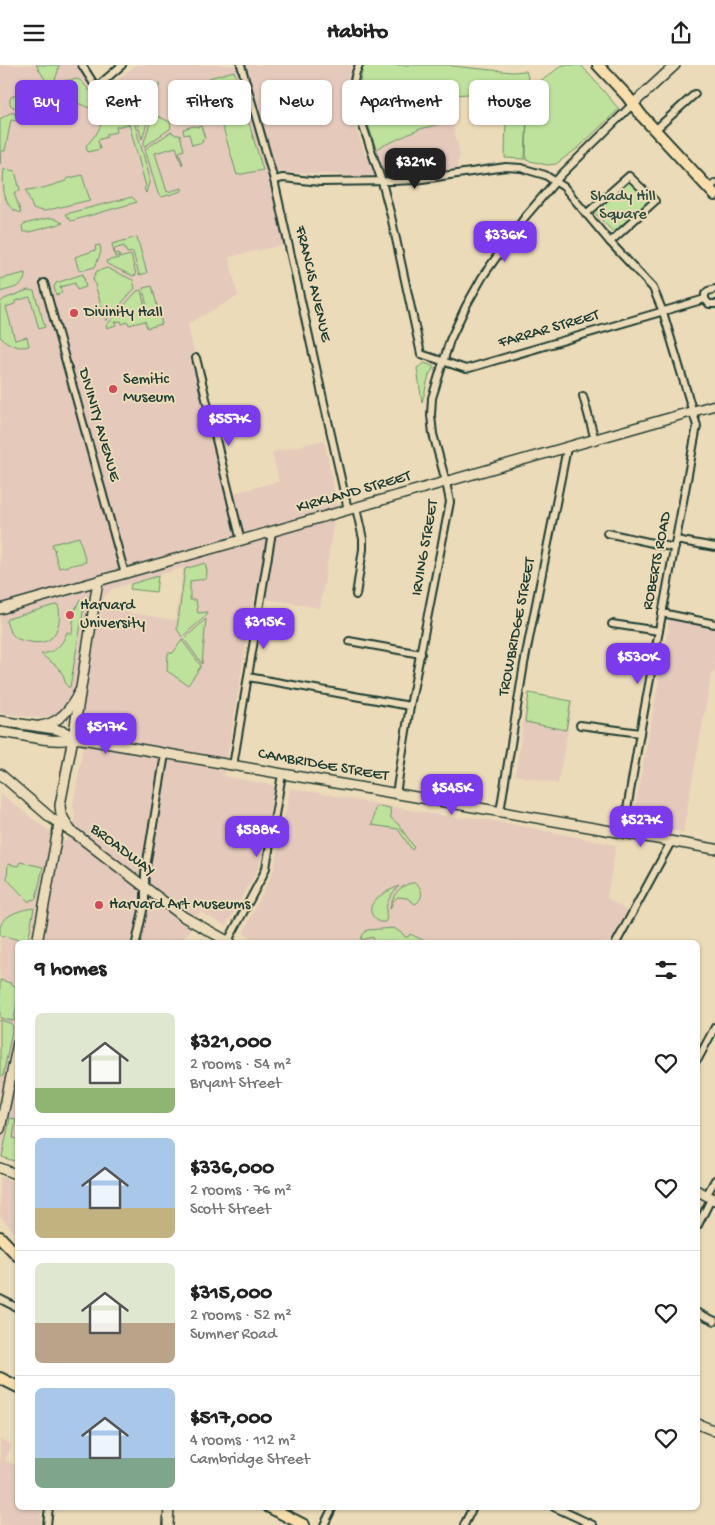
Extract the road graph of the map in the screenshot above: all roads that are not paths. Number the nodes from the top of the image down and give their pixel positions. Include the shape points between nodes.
1 (82, 65) edge
2 (122, 65) edge
3 (241, 65) edge
4 (359, 65) edge
5 (598, 65) edge
6 (675, 65) edge
7 (695, 94) dead end
8 (633, 104) junction
9 (656, 131) junction
10 (274, 180) junction
11 (382, 182) junction
12 (555, 182) junction
13 (713, 189) edge
14 (586, 214) junction
15 (610, 242) junction
16 (44, 283) dead end
17 (715, 289) edge
18 (705, 299) junction
19 (715, 304) edge
20 (663, 312) junction
21 (196, 358) dead end
22 (444, 362) junction
23 (583, 396) dead end
24 (715, 405) edge
25 (692, 412) junction
26 (595, 440) junction
27 (567, 448) junction
28 (446, 483) junction
29 (352, 509) junction
30 (272, 532) junction
31 (607, 533) dead end
32 (676, 540) junction
33 (240, 541) junction
34 (715, 547) edge
35 (675, 548) junction
36 (125, 574) junction
37 (98, 581) junction
38 (356, 595) dead end
39 (0, 609) edge
40 (662, 613) junction
41 (612, 624) dead end
42 (715, 624) edge
43 (659, 631) junction
44 (349, 641) dead end
45 (421, 654) junction
46 (248, 677) junction
47 (81, 687) junction
48 (410, 706) junction
49 (0, 721) edge
50 (580, 725) dead end
51 (30, 726) junction
52 (0, 732) edge
53 (640, 733) junction
54 (73, 737) junction
55 (165, 754) junction
56 (233, 766) junction
57 (0, 774) edge
58 (282, 774) junction
59 (396, 794) junction
60 (500, 812) junction
61 (59, 824) junction
62 (71, 831) junction
63 (622, 833) junction
64 (671, 842) junction
65 (715, 849) edge
66 (145, 887) junction
67 (38, 940) edge
68 (137, 940) edge
69 (225, 940) edge
70 (230, 940) edge
71 (618, 940) edge
72 (715, 1027) edge
73 (700, 1055) edge
74 (15, 1057) edge
75 (0, 1129) edge
76 (0, 1168) edge
77 (15, 1174) edge
78 (715, 1181) edge
79 (708, 1197) edge
80 (700, 1219) edge
81 (0, 1237) edge
82 (15, 1253) edge
83 (0, 1299) edge
84 (15, 1306) edge
85 (700, 1314) edge
86 (715, 1321) edge
87 (0, 1378) edge
88 (15, 1386) edge
89 (700, 1425) edge
90 (715, 1431) edge
91 (49, 1510) edge
92 (170, 1510) edge
93 (274, 1510) edge
94 (332, 1510) edge
95 (472, 1510) edge
96 (560, 1510) edge
97 (47, 1525) edge
98 (168, 1525) edge
99 (304, 1525) edge
100 (324, 1525) edge
101 (464, 1525) edge
102 (593, 1525) edge

1 - 2 street via 98,85
3 - 10 street, FRANCIS AVENUE
4 - 11 street via 355,74 354,100
5 - 8 main road
6 - 8 main road
7 - 9 street
8 - 9 main road
8 - 12 street, IRVING STREET
9 - 13 main road
10 - 11 street, ROBERTS ROAD
10 - 29 street, FRANCIS AVENUE
11 - 12 street, ROBERTS ROAD via 506,167 545,175
11 - 22 street via 421,354
12 - 14 street, ROBERTS ROAD via 564,187
12 - 22 street, IRVING STREET via 525,217 483,276 450,340
14 - 15 street, ROBERTS ROAD
14 - 15 street via 629,176 655,201
15 - 20 street, ROBERTS ROAD via 654,288
16 - 36 street, DIVINITY AVENUE
17 - 18 street via 705,293
18 - 19 street via 709,304
18 - 20 street, FARRAR STREET
20 - 22 street, FARRAR STREET via 466,369
20 - 25 street, ROBERTS ROAD
21 - 33 street
22 - 28 street, IRVING STREET via 432,398 431,415
23 - 26 street
24 - 25 main road, KIRKLAND STREET
25 - 26 main road, KIRKLAND STREET
25 - 32 street, ROBERTS ROAD via 697,426
26 - 27 main road, KIRKLAND STREET
27 - 28 main road, KIRKLAND STREET
27 - 60 street, TROWBRIDGE STREET via 524,664
28 - 29 main road, KIRKLAND STREET
28 - 45 street, IRVING STREET via 450,502
29 - 30 main road, KIRKLAND STREET
29 - 38 street, FRANCIS AVENUE via 363,539
30 - 33 main road, KIRKLAND STREET
30 - 46 street
31 - 35 street
32 - 34 street
32 - 35 street, ROBERTS ROAD
33 - 36 main road, KIRKLAND STREET
35 - 40 street, ROBERTS ROAD
36 - 37 main road, KIRKLAND STREET
37 - 39 main road, KIRKLAND STREET
37 - 47 main road
40 - 42 street
40 - 43 street, ROBERTS ROAD
41 - 43 street
43 - 53 street, ROBERTS ROAD
44 - 45 street
45 - 48 street, IRVING STREET
46 - 48 street
46 - 56 street
47 - 51 main road via 71,707 60,718 45,725
47 - 54 main road
48 - 59 street, IRVING STREET
49 - 51 main road, CAMBRIDGE STREET
50 - 53 street
51 - 54 main road, CAMBRIDGE STREET via 62,731
52 - 54 main road, CAMBRIDGE STREET via 57,741
53 - 63 street, ROBERTS ROAD
54 - 55 main road, CAMBRIDGE STREET
54 - 62 main road via 60,807
55 - 56 main road, CAMBRIDGE STREET
55 - 66 street
56 - 58 main road, CAMBRIDGE STREET
57 - 61 main road, BROADWAY
58 - 59 main road, CAMBRIDGE STREET
58 - 70 street via 267,864
59 - 60 main road, CAMBRIDGE STREET
60 - 63 main road, CAMBRIDGE STREET
61 - 62 main road, BROADWAY
61 - 67 main road
62 - 66 main road, BROADWAY
63 - 64 main road, CAMBRIDGE STREET
64 - 65 main road, CAMBRIDGE STREET
64 - 71 street
66 - 68 street
66 - 69 main road, BROADWAY via 184,917
72 - 73 street
74 - 75 main road
76 - 77 main road
78 - 79 street
79 - 80 street
81 - 82 main road
83 - 84 street
85 - 86 street
87 - 88 main road
89 - 90 main road
91 - 97 street
92 - 98 main road
93 - 99 main road
94 - 100 street
95 - 101 street
96 - 102 street

